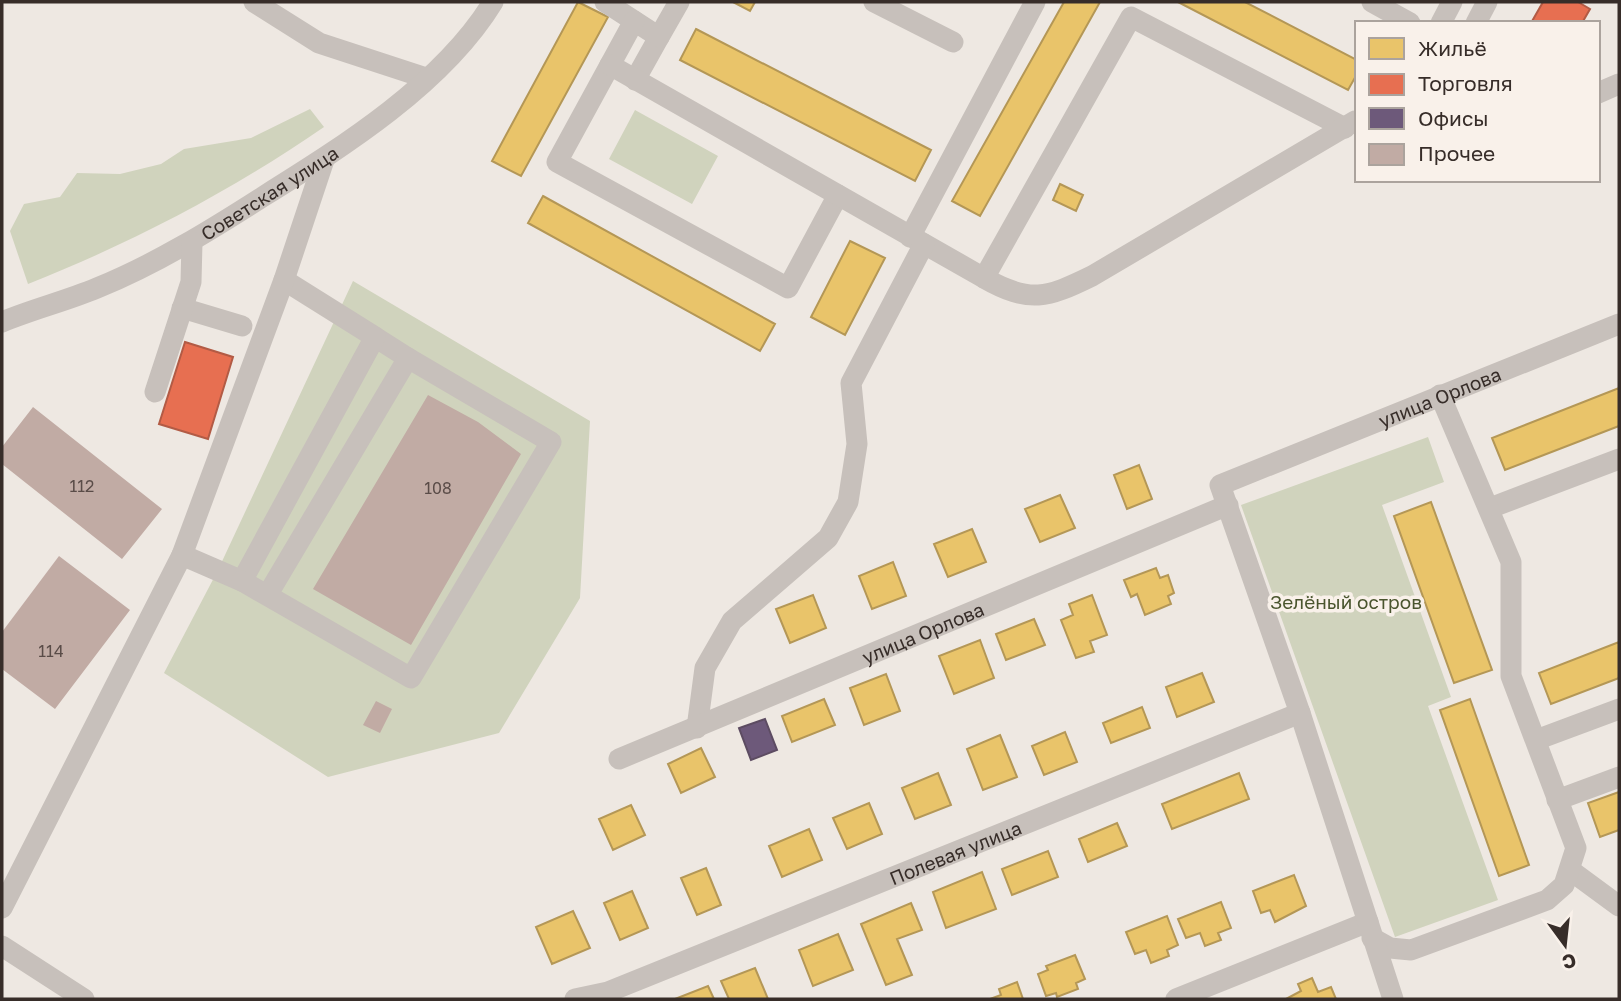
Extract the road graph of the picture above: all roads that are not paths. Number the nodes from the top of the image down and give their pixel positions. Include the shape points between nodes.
1 (254, 2) edge
2 (493, 2) edge
3 (605, 2) edge
4 (679, 2) edge
5 (874, 2) edge
6 (1035, 2) edge
7 (1372, 2) edge
8 (1452, 2) edge
9 (1487, 2) edge
10 (634, 21) junction
11 (1406, 21) edge
12 (1442, 21) edge
13 (1476, 21) edge
14 (659, 37) junction
15 (953, 42) dead end
16 (610, 65) junction
17 (426, 78) junction
18 (635, 79) junction
19 (1619, 84) edge
20 (1600, 92) edge
21 (1351, 124) edge
22 (324, 160) junction
23 (838, 195) junction
24 (917, 241) junction
25 (192, 242) junction
26 (984, 278) junction
27 (284, 280) junction
28 (182, 308) junction
29 (2, 322) edge
30 (1619, 324) edge
31 (242, 326) dead end
32 (375, 337) junction
33 (408, 358) junction
34 (155, 392) dead end
35 (1440, 395) junction
36 (1619, 459) edge
37 (1224, 495) junction
38 (1490, 508) junction
39 (182, 555) junction
40 (242, 581) junction
41 (268, 594) junction
42 (1619, 709) edge
43 (1300, 713) junction
44 (697, 728) junction
45 (1536, 740) junction
46 (620, 759) dead end
47 (1619, 777) edge
48 (1557, 800) junction
49 (1570, 870) junction
50 (1619, 906) edge
51 (2, 908) edge
52 (1370, 930) junction
53 (2, 946) edge
54 (84, 999) edge
55 (575, 999) edge
56 (1176, 999) edge
57 (1384, 999) edge
58 (1393, 999) edge

1 - 17 street via 319,43
2 - 17 street, Советская улица via 459,48
3 - 10 street
4 - 14 street
5 - 15 street
6 - 24 street
7 - 11 street
8 - 12 street
9 - 13 street
10 - 14 street
10 - 16 street
14 - 18 street
16 - 18 street
16 - 23 street via 557,162 788,288
17 - 22 street, Советская улица
18 - 23 street
19 - 20 street
21 - 26 street via 1053,295 1026,295
21 - 26 street via 1131,17
22 - 25 street, Советская улица
22 - 27 street
23 - 24 street
24 - 26 street
24 - 44 street via 851,383 857,444 848,502 828,538 732,621 705,668
25 - 28 street via 191,282
25 - 29 street, Советская улица via 98,288
27 - 32 street
27 - 39 street
28 - 31 street
28 - 34 street
30 - 35 street, улица Орлова
32 - 33 street
32 - 40 street
33 - 41 street
33 - 41 street via 551,442 411,678
35 - 37 street, улица Орлова
35 - 38 street
36 - 38 street
37 - 43 street
37 - 44 street, улица Орлова
38 - 45 street via 1511,562 1511,676
39 - 40 street
39 - 51 street
40 - 41 street
42 - 45 street
43 - 52 street
43 - 55 street, Полевая улица via 608,992
44 - 46 street, улица Орлова
45 - 48 street
47 - 48 street
48 - 49 street via 1576,848
49 - 50 street
49 - 52 street via 1564,885 1547,900 1436,943 1411,950 1390,948
52 - 56 street
52 - 57 street
52 - 58 street
53 - 54 street

